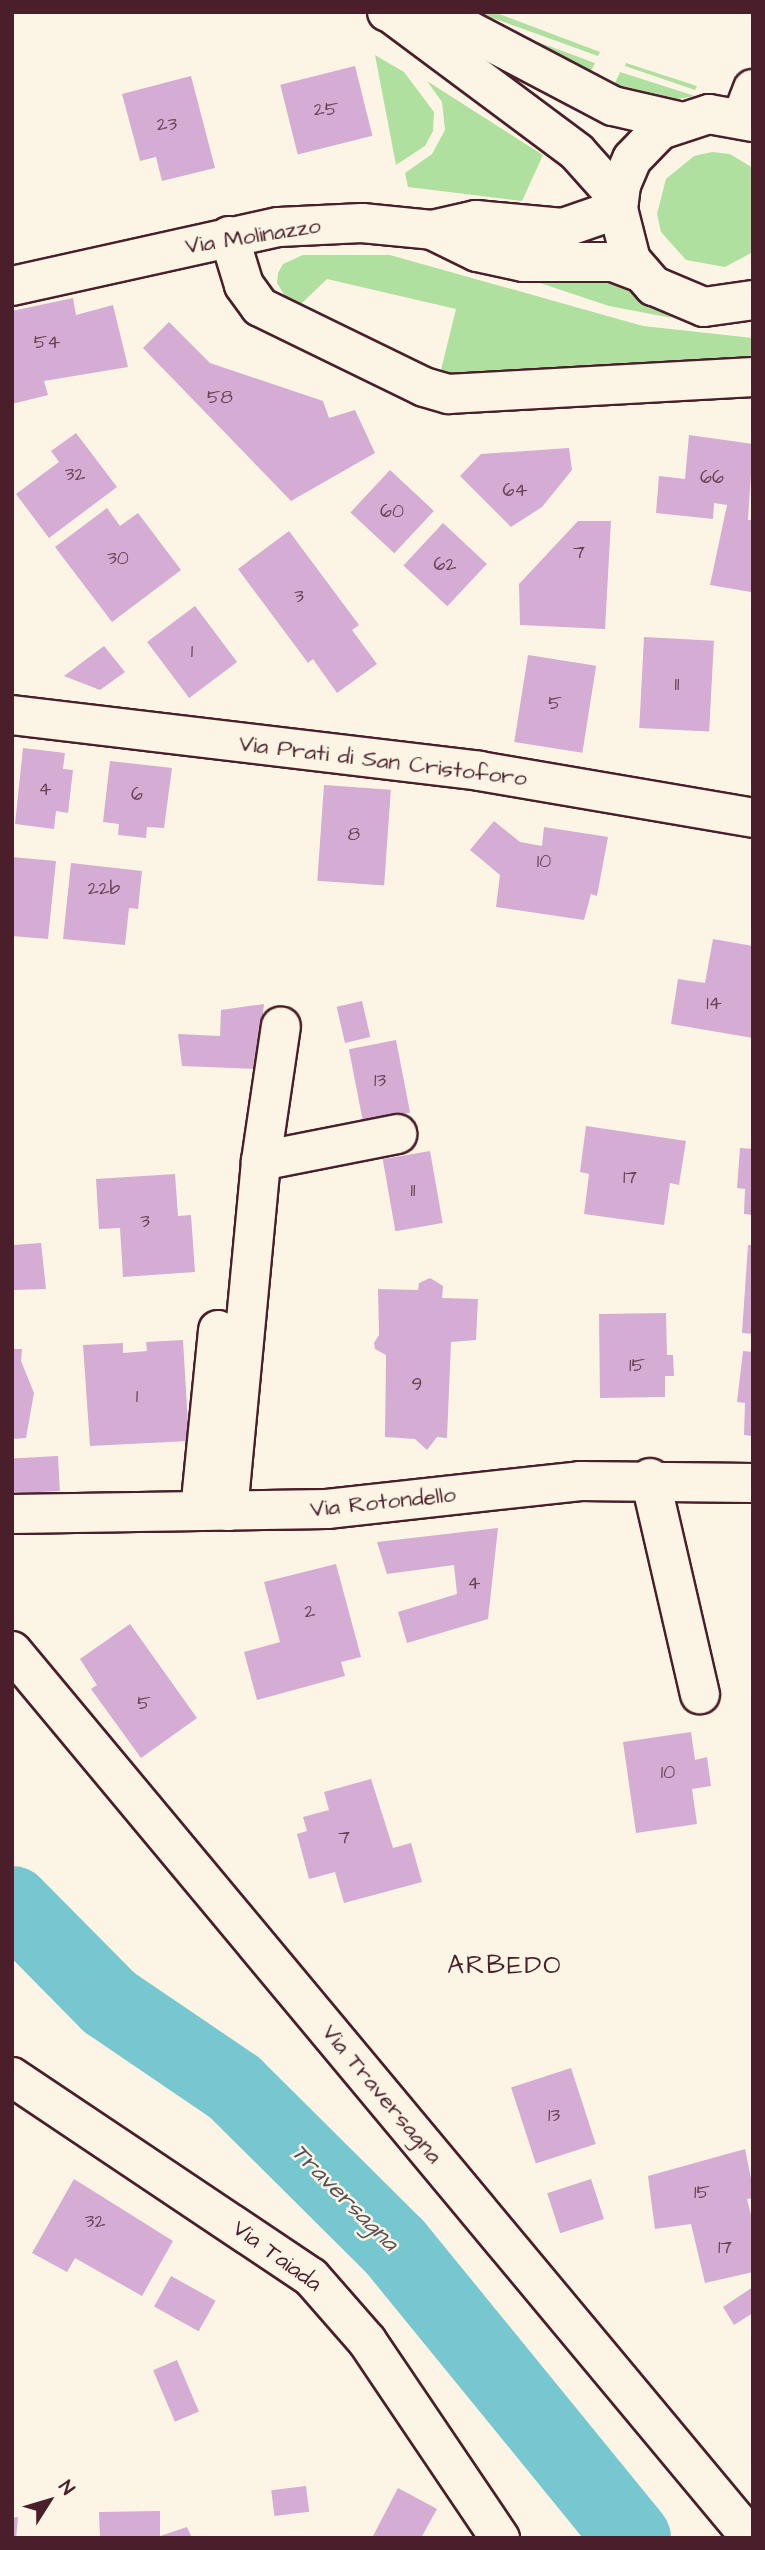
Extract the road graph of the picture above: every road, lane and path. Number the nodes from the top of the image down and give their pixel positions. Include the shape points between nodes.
1 (389, 13) edge
2 (749, 109) edge
3 (678, 121) junction
4 (618, 204) junction
5 (432, 230) junction
6 (229, 236) junction
7 (642, 274) junction
8 (12, 286) edge
9 (748, 303) edge
10 (753, 377) edge
11 (12, 715) edge
12 (753, 818) edge
13 (281, 1026) dead end
14 (397, 1134) dead end
15 (249, 1161) junction
16 (650, 1478) junction
17 (753, 1483) edge
18 (214, 1511) junction
19 (12, 1514) edge
20 (12, 1651) edge
21 (699, 1694) dead end
22 (12, 2077) edge
23 (500, 2538) edge
24 (751, 2538) edge

1 - 3 street via 451,21 613,106 643,117
1 - 4 street via 577,152
2 - 3 street
3 - 4 street via 645,143 632,159
4 - 5 street, Via Molinazzo via 563,228 476,220
4 - 7 street via 624,244
5 - 6 street, Via Molinazzo via 330,223
5 - 7 street via 477,252 523,262 613,262
6 - 8 street, Via Molinazzo
6 - 10 street via 244,285 260,307 424,387 449,394
7 - 9 street via 654,286 687,303 713,307
11 - 12 street, Via Prati di San Cristoforo via 480,771
13 - 15 street
14 - 15 street
15 - 18 street
16 - 17 street, Via Rotondello
16 - 18 street, Via Rotondello via 580,1480 327,1509
16 - 21 street
18 - 19 street, Via Rotondello
20 - 24 street, Via Traversagna
22 - 23 street, Via Taiada via 311,2277 367,2341

